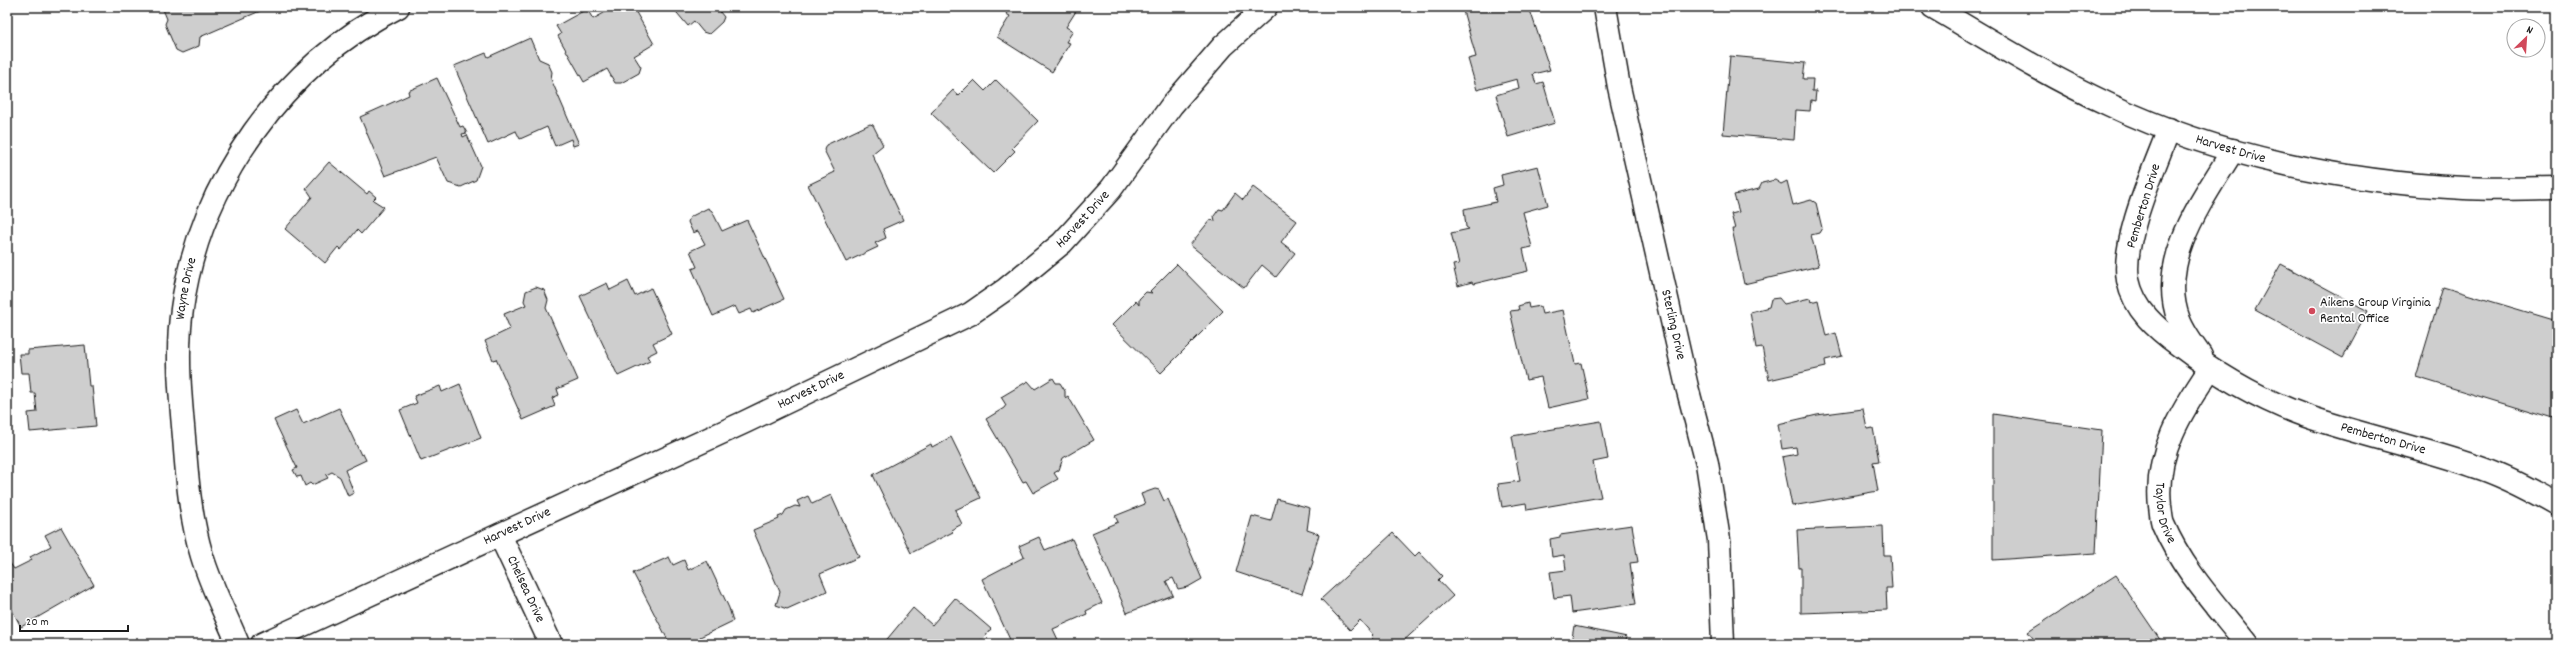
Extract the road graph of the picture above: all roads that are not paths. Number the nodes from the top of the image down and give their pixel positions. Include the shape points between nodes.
1 (1266, 7) edge
2 (1605, 7) edge
3 (1933, 7) edge
4 (383, 10) edge
5 (2170, 129) junction
6 (2233, 150) junction
7 (2557, 188) edge
8 (2210, 369) junction
9 (2557, 505) edge
10 (500, 536) junction
11 (238, 644) edge
12 (262, 644) edge
13 (551, 644) edge
14 (1723, 644) edge
15 (2246, 644) edge

1 - 10 street, Harvest Drive via 1223,46 1172,105 1111,189 1062,243 1006,289 970,314
2 - 14 street, Sterling Drive via 1622,103 1706,463 1718,540
3 - 5 street, Harvest Drive via 2111,106
4 - 11 street, Wayne Drive via 302,77 251,136 230,166 196,243 182,308 178,370 192,515 202,557
5 - 6 street, Harvest Drive
5 - 8 street, Pemberton Drive via 2132,236 2128,280 2137,306 2150,321
6 - 7 street, Harvest Drive via 2292,165 2390,181 2464,188
6 - 8 street, Pemberton Drive via 2197,209 2182,241 2175,269 2173,296 2179,320
8 - 9 street, Pemberton Drive via 2263,397 2306,415 2475,466 2532,490
8 - 15 street, Taylor Drive via 2176,425 2164,456 2158,490 2162,522 2181,559
10 - 12 street, Harvest Drive
10 - 13 street, Chelsea Drive

